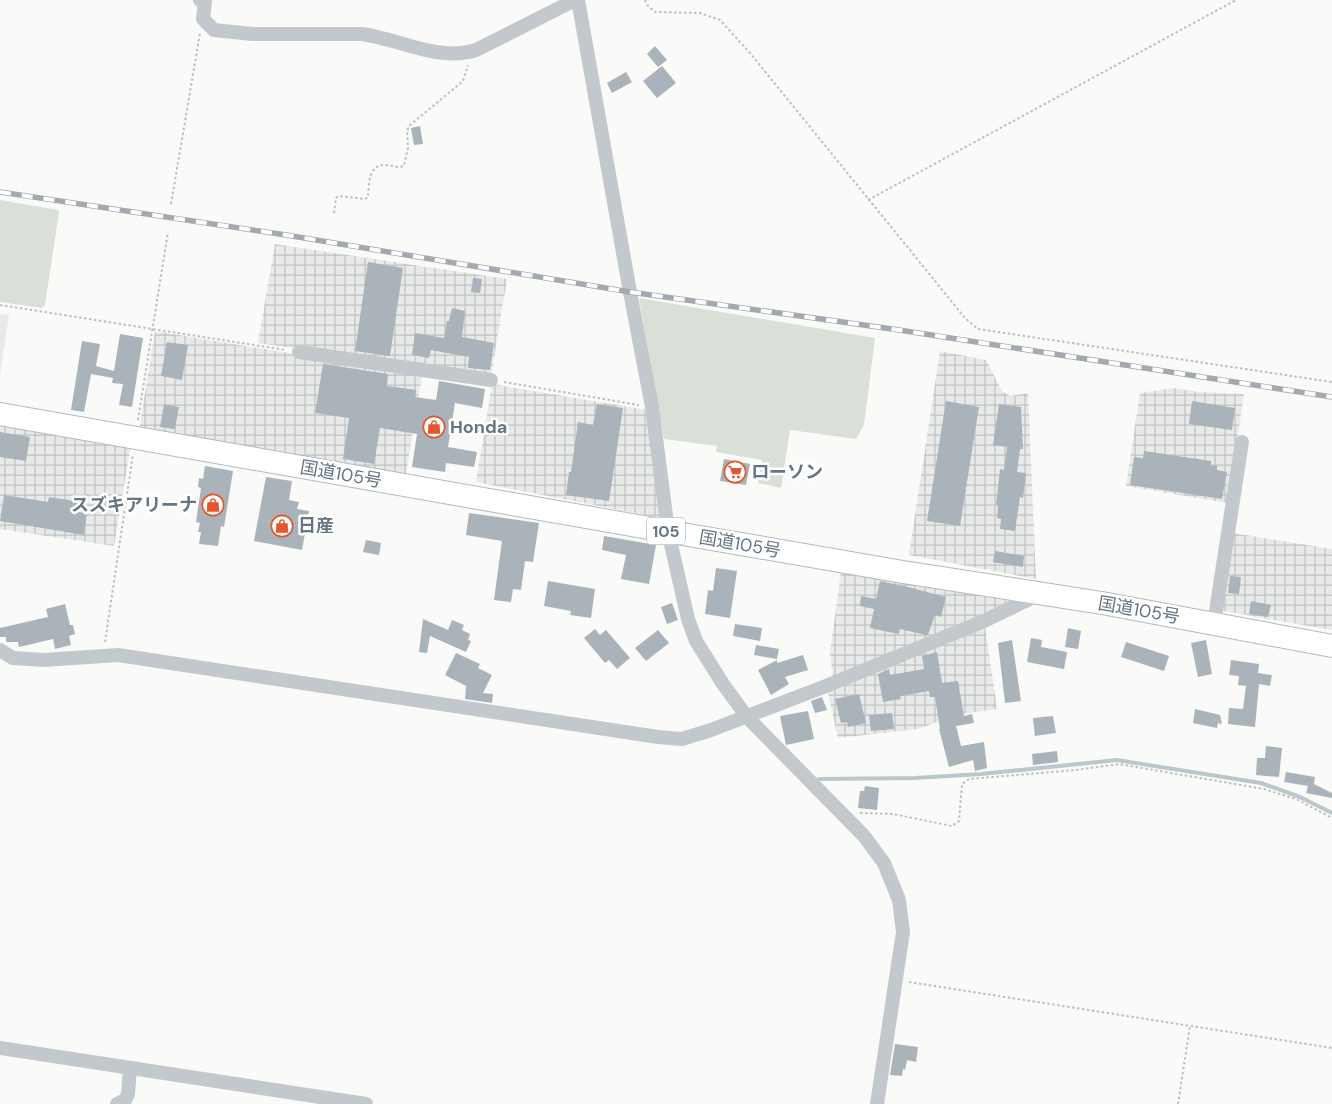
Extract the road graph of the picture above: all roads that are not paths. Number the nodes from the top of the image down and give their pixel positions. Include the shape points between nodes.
1 (200, 0) edge
2 (577, 0) edge
3 (299, 352) road end
4 (491, 380) road end
5 (0, 414) edge
6 (1242, 442) dead end
7 (668, 531) junction
8 (1040, 594) junction
9 (1214, 624) junction
10 (1332, 646) edge
11 (0, 650) edge
12 (747, 717) junction
13 (0, 1048) edge
14 (130, 1068) junction
15 (117, 1104) edge
16 (366, 1104) edge
17 (877, 1104) edge

1 - 2 street via 206,1 203,19 214,30 252,34 362,34 443,54 476,50
2 - 7 street via 652,407
3 - 4 street
5 - 7 highway, 国道105号 / 105
6 - 9 street
7 - 8 highway, 国道105号 / 105
7 - 12 street via 696,641
8 - 9 highway, 国道105号 / 105
8 - 12 street via 984,621
9 - 10 highway, 国道105号 / 105
11 - 12 street via 13,658 44,660 118,655 658,737 682,739
12 - 17 street via 864,836 884,863 899,900 903,932
13 - 14 street
14 - 15 street via 128,1094
14 - 16 street

